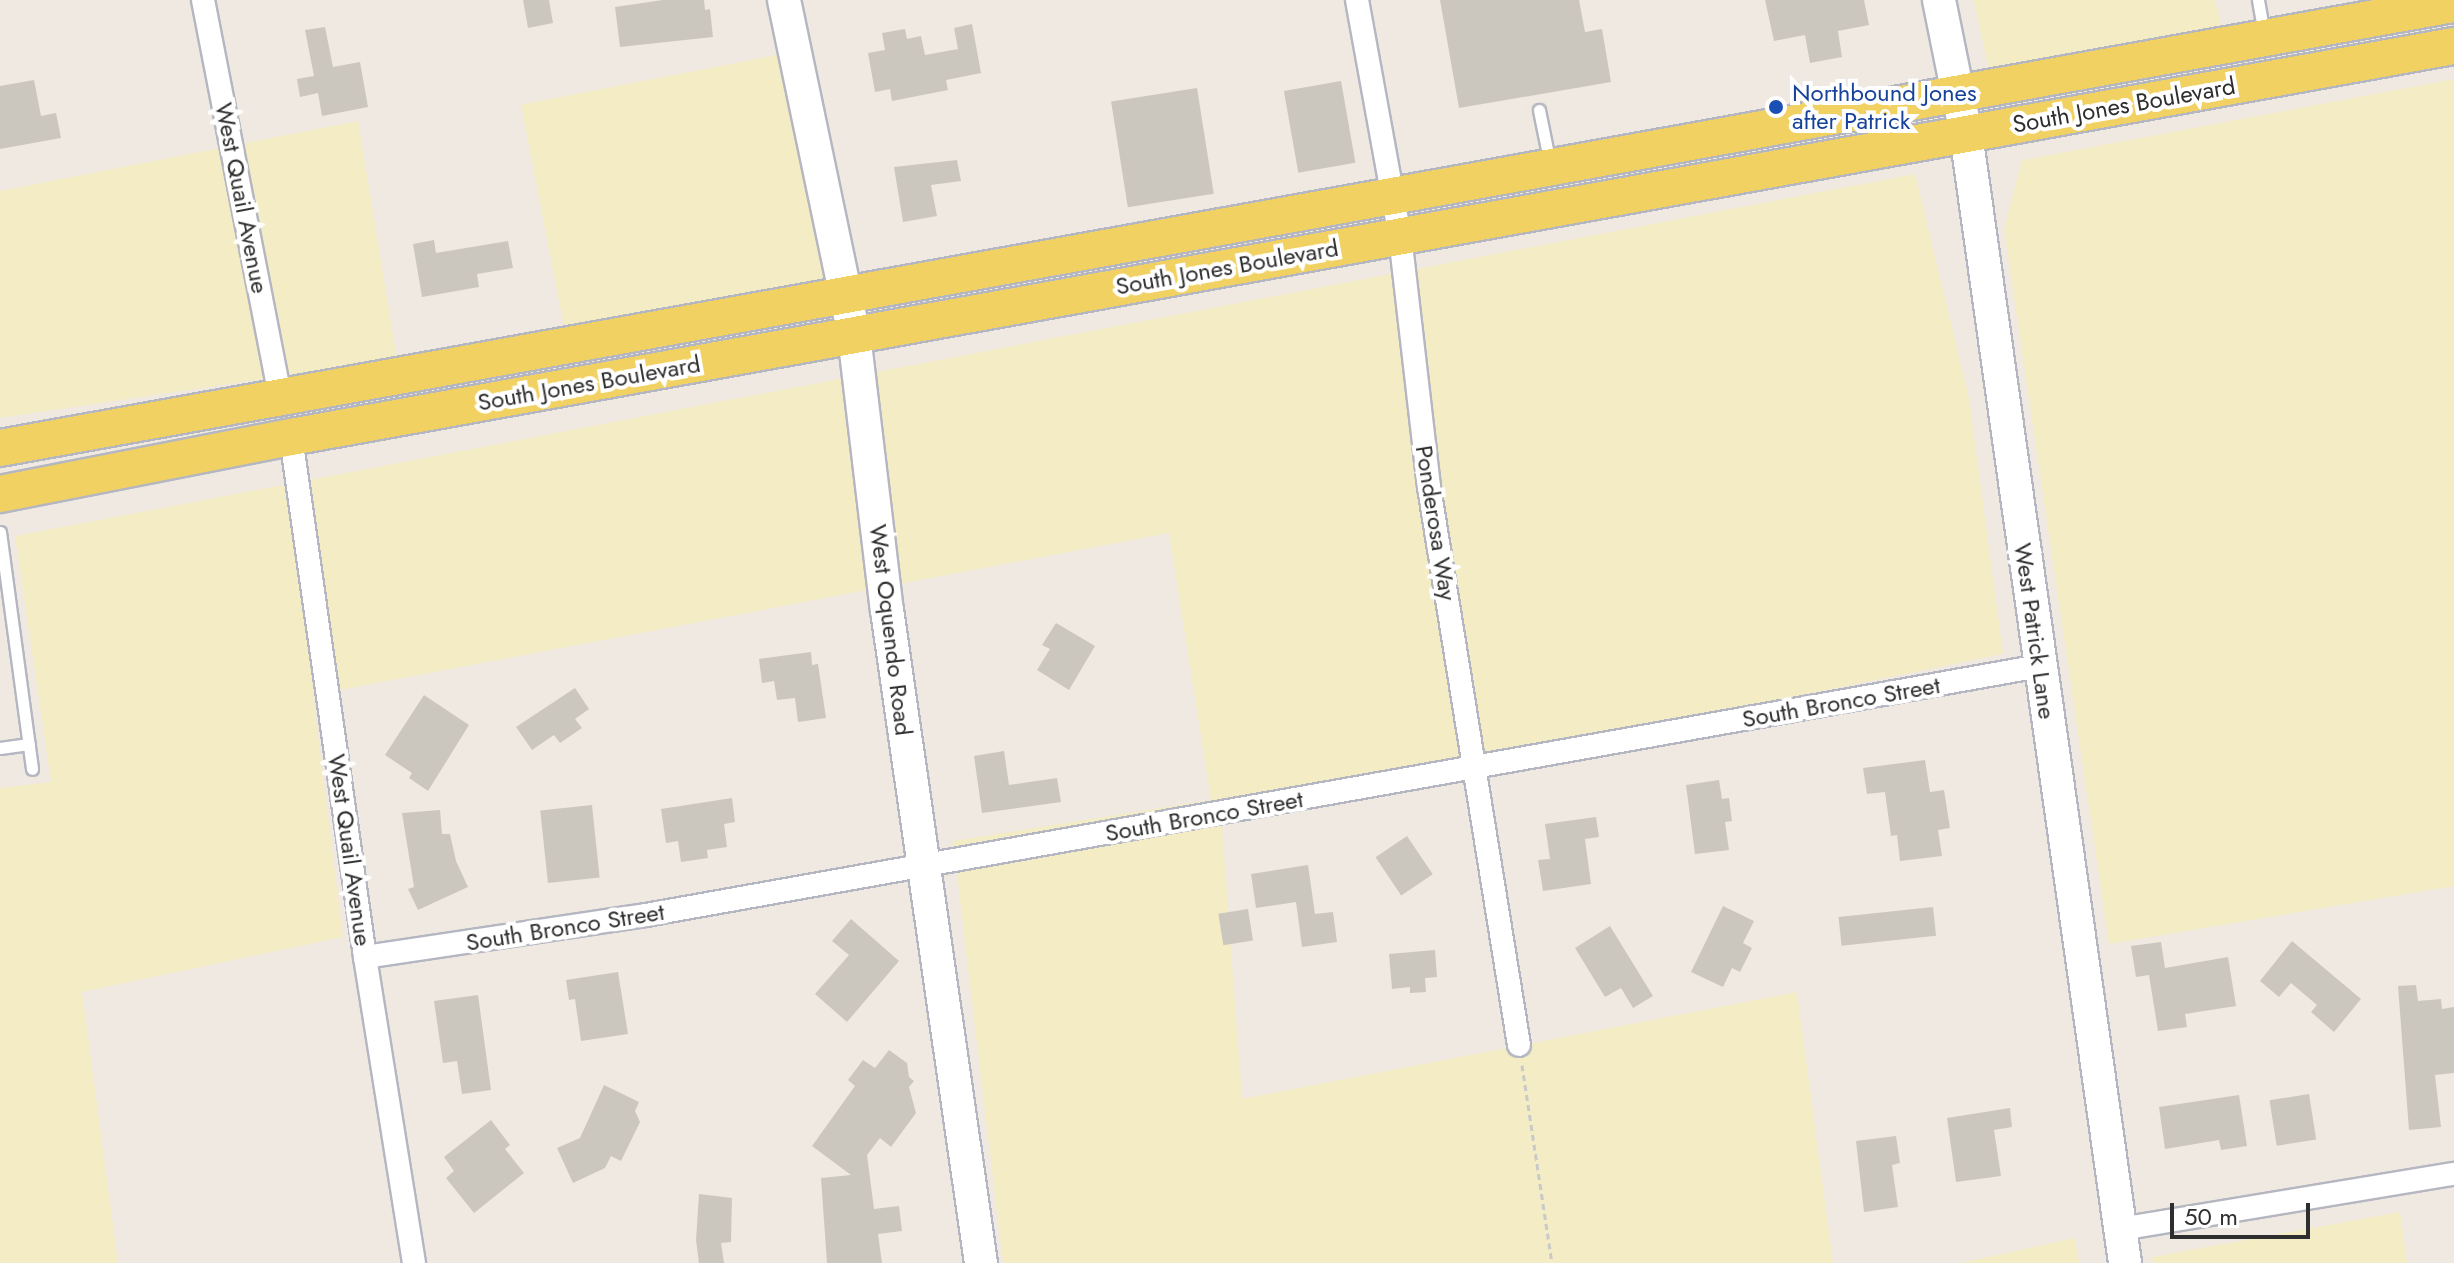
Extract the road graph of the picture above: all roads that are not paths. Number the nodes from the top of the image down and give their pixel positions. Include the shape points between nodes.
1 (203, 0) edge
2 (784, 0) edge
3 (1357, 0) edge
4 (1939, 0) edge
5 (2258, 0) edge
6 (2454, 4) edge
7 (2265, 38) junction
8 (2454, 46) edge
9 (1958, 94) junction
10 (1539, 110) dead end
11 (1966, 134) junction
12 (1551, 167) junction
13 (1393, 196) junction
14 (1400, 236) junction
15 (845, 294) junction
16 (854, 335) junction
17 (280, 396) junction
18 (291, 437) junction
19 (0, 448) edge
20 (0, 494) edge
21 (0, 532) edge
22 (2, 556) edge
23 (2040, 666) junction
24 (29, 744) junction
25 (0, 748) edge
26 (1476, 767) junction
27 (32, 769) dead end
28 (922, 866) junction
29 (365, 957) junction
30 (1519, 1045) road end
31 (2454, 1174) edge
32 (2120, 1229) junction
33 (414, 1263) edge
34 (981, 1263) edge
35 (2125, 1263) edge

1 - 17 street, West Quail Avenue
2 - 15 street, West Oquendo Road
3 - 13 street, Ponderosa Way
4 - 9 street, West Patrick Lane
5 - 7 lane
6 - 7 main road, South Jones Boulevard
7 - 9 main road, South Jones Boulevard
8 - 11 main road, South Jones Boulevard
9 - 11 street, West Patrick Lane
9 - 12 main road, South Jones Boulevard
10 - 12 lane
11 - 14 main road, South Jones Boulevard
11 - 23 street, West Patrick Lane
12 - 13 main road, South Jones Boulevard
13 - 14 street, Ponderosa Way
13 - 15 main road, South Jones Boulevard
14 - 16 main road, South Jones Boulevard
14 - 26 street, Ponderosa Way via 1429,487
15 - 16 street, West Oquendo Road
15 - 17 main road, South Jones Boulevard
16 - 18 main road, South Jones Boulevard
16 - 28 street, West Oquendo Road
17 - 19 main road, South Jones Boulevard
18 - 20 main road, South Jones Boulevard
18 - 29 street, West Quail Avenue
21 - 22 lane
22 - 24 lane
23 - 26 street, South Bronco Street
23 - 32 street, West Patrick Lane
24 - 25 lane
24 - 27 lane
26 - 28 street, South Bronco Street
26 - 30 street, Ponderosa Way
28 - 29 street, South Bronco Street
28 - 34 street, West Oquendo Road
29 - 33 street, West Quail Avenue
31 - 32 street
32 - 35 street, West Patrick Lane

